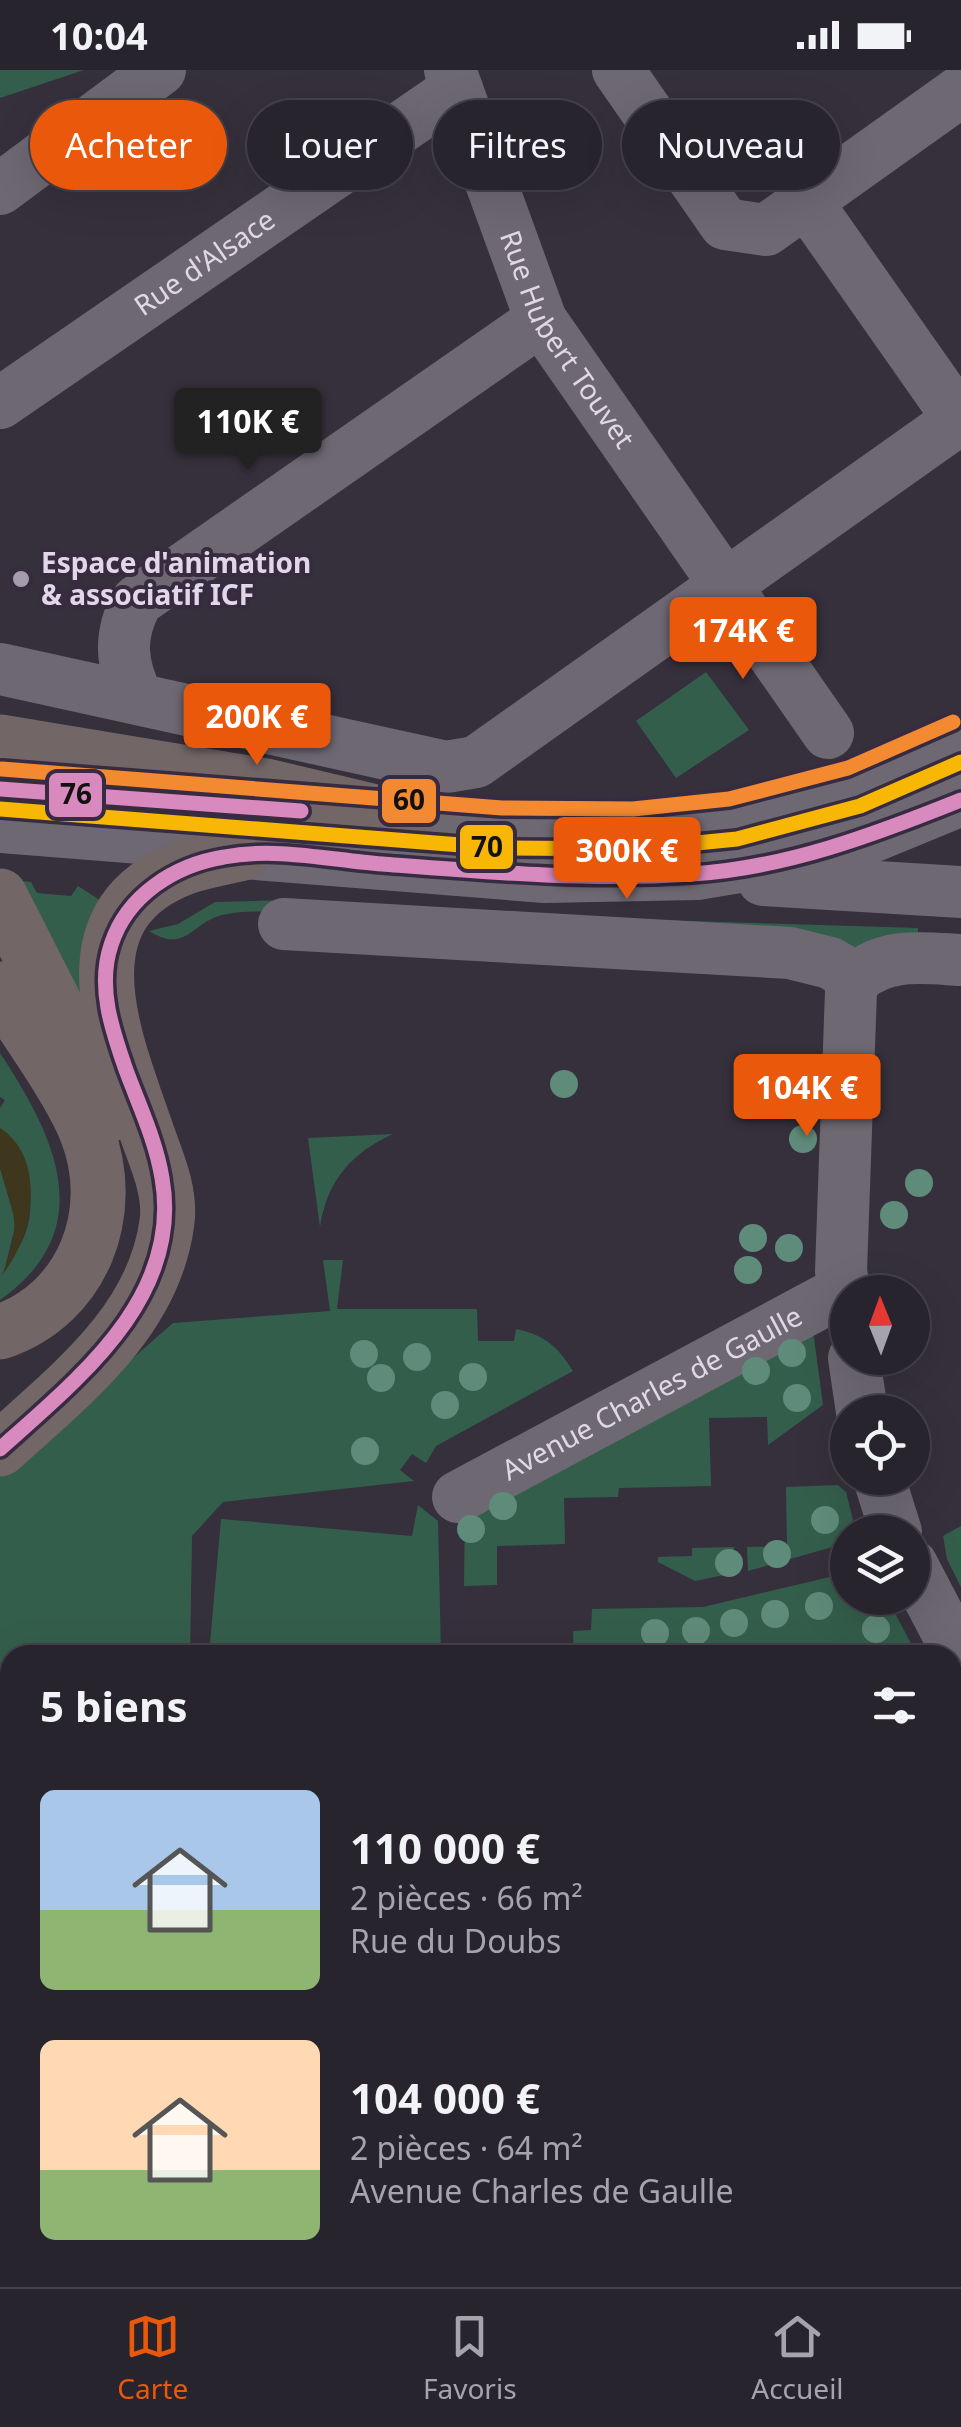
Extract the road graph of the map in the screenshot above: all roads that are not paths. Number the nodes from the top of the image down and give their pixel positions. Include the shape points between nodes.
1 (160, 70) edge
2 (618, 70) edge
3 (453, 80) edge
4 (961, 90) edge
5 (0, 190) edge
6 (786, 215) junction
7 (541, 320) junction
8 (0, 403) edge
9 (960, 419) edge
10 (726, 585) junction
11 (0, 668) edge
12 (138, 699) junction
13 (828, 733) dead end
14 (961, 740) edge
15 (0, 742) edge
16 (0, 788) edge
17 (961, 800) edge
18 (405, 819) junction
19 (0, 827) edge
20 (242, 854) junction
21 (697, 874) junction
22 (961, 892) edge
23 (0, 896) edge
24 (284, 924) dead end
25 (961, 960) edge
26 (856, 978) junction
27 (0, 989) edge
28 (842, 1275) edge
29 (830, 1308) edge
30 (0, 1332) edge
31 (0, 1414) edge
32 (0, 1449) edge
33 (458, 1497) dead end
34 (930, 1599) edge
35 (954, 1645) edge

1 - 5 street
2 - 6 street via 724,224
3 - 7 street, Rue Hubert Touvet
3 - 8 street, Rue d'Alsace
4 - 6 street
6 - 9 street
7 - 10 street, Rue Hubert Touvet
7 - 12 street via 137,601 122,648
9 - 10 street
10 - 12 street via 500,749 446,768
10 - 13 street, Rue Hubert Touvet
11 - 12 street
14 - 18 street via 855,787 734,818 634,829
15 - 18 highway via 266,786
16 - 18 street
17 - 21 street via 794,858
19 - 20 street via 166,840
20 - 21 street via 545,877
20 - 32 highway via 166,877 137,900 116,932 104,998 163,1179 168,1219 155,1271 126,1329
21 - 22 street
23 - 31 highway via 131,1155 142,1189 142,1240 128,1288 91,1338
24 - 26 street via 790,953
25 - 26 street via 895,958
26 - 28 street, Avenue Charles de Gaulle
27 - 30 highway via 86,1132 99,1185 95,1236 74,1277 49,1307
29 - 33 street, Avenue Charles de Gaulle
34 - 35 street

